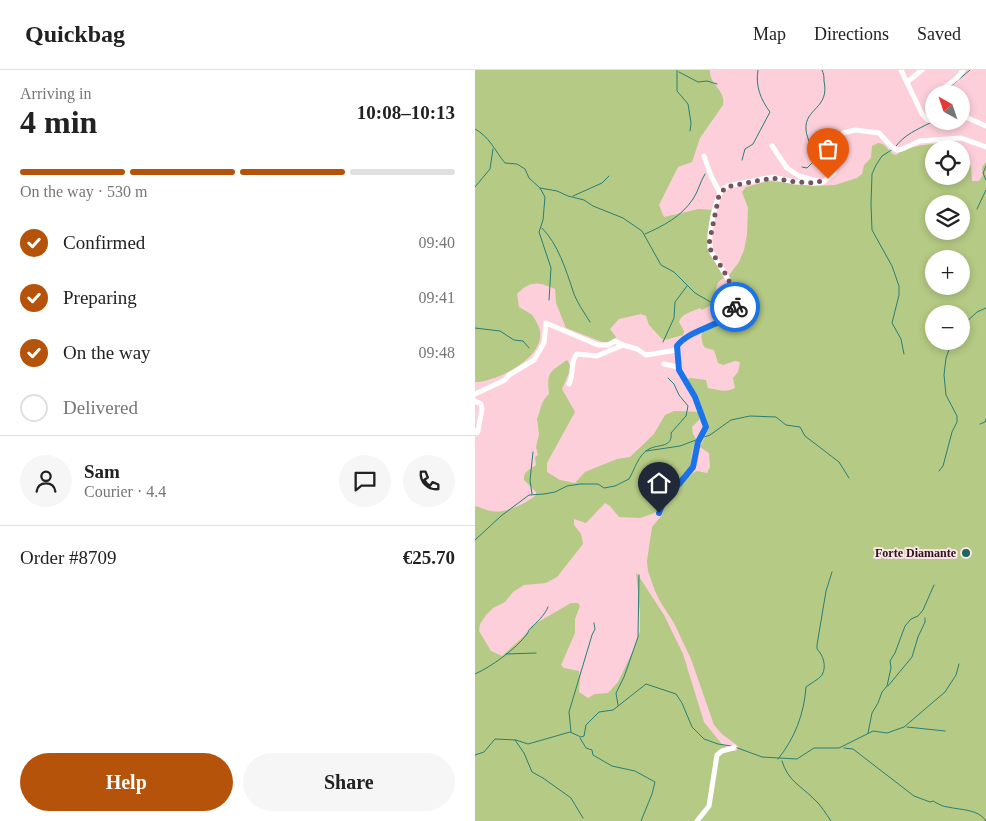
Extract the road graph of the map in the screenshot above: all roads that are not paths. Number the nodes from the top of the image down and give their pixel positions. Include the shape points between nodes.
1 (901, 70) edge
2 (922, 70) edge
3 (963, 70) edge
4 (907, 82) junction
5 (948, 85) edge
6 (925, 116) edge
7 (970, 119) edge
8 (986, 126) edge
9 (772, 146) dead end
10 (986, 147) edge
11 (704, 156) dead end
12 (823, 182) junction
13 (720, 193) junction
14 (623, 345) junction
15 (677, 350) junction
16 (664, 364) dead end
17 (678, 367) junction
18 (569, 384) dead end
19 (475, 394) edge
20 (475, 401) edge
21 (475, 431) edge
22 (659, 513) dead end
23 (734, 747) dead end
24 (697, 821) edge

1 - 4 street
2 - 4 street
3 - 5 street
4 - 6 street
7 - 8 street
9 - 12 street via 787,168 799,176
10 - 12 street via 961,138 920,141 902,150 895,148 879,133 855,130 843,133 837,141 834,173
11 - 13 street
12 - 13 street via 772,178 728,186
13 - 15 street via 709,244 733,291 735,307 728,316 681,341
14 - 15 street via 646,355
14 - 18 street via 597,356 576,354
14 - 19 street via 615,341 597,345 546,323 544,342 534,360 505,380
15 - 17 street
16 - 17 street
17 - 22 street via 695,397 706,427 698,442 693,467 667,494
20 - 21 street via 481,404 482,409 478,431
23 - 24 street via 717,755 709,806

